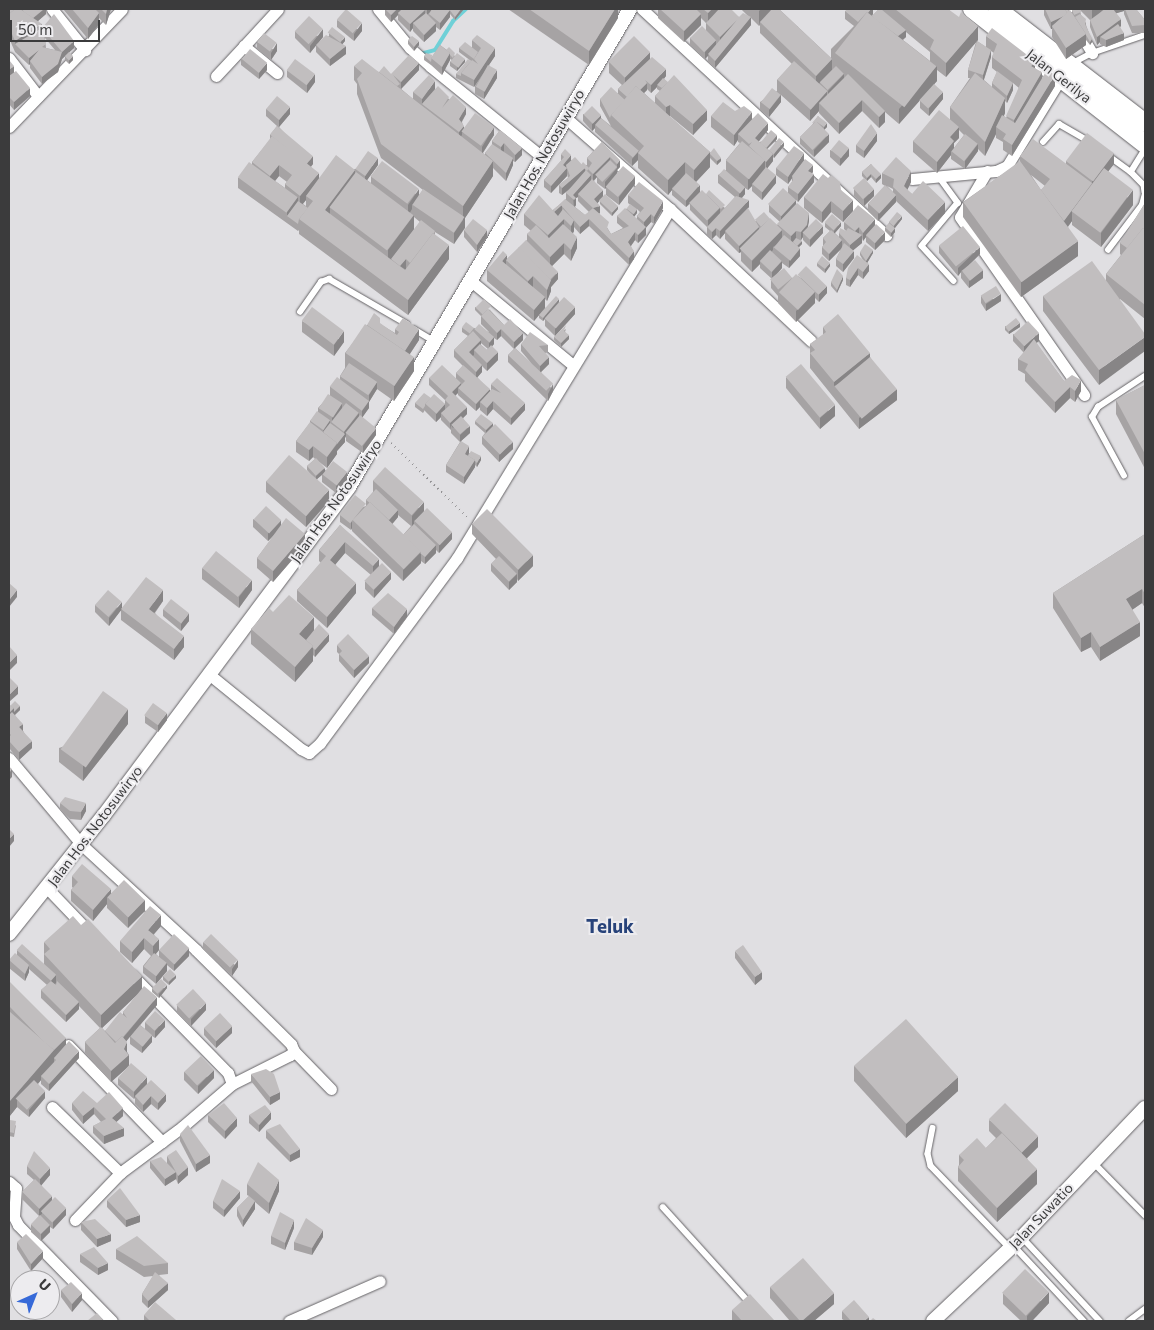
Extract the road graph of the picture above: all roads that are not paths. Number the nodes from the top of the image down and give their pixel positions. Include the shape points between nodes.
1 (52, 9) edge
2 (122, 9) edge
3 (278, 9) edge
4 (378, 9) edge
5 (630, 9) edge
6 (642, 9) edge
7 (972, 9) edge
8 (997, 9) edge
9 (1071, 9) edge
10 (1145, 35) edge
11 (244, 46) junction
12 (1034, 47) junction
13 (85, 50) junction
14 (1092, 53) junction
15 (9, 58) edge
16 (1065, 71) junction
17 (277, 73) dead end
18 (216, 76) dead end
19 (38, 96) junction
20 (566, 118) junction
21 (1145, 123) edge
22 (9, 127) edge
23 (1043, 142) dead end
24 (1145, 144) edge
25 (1095, 146) edge
26 (1145, 150) edge
27 (1102, 151) edge
28 (541, 156) junction
29 (986, 171) junction
30 (1131, 172) junction
31 (940, 178) junction
32 (912, 179) edge
33 (1145, 193) edge
34 (670, 209) junction
35 (886, 235) edge
36 (1108, 250) dead end
37 (471, 281) junction
38 (954, 281) dead end
39 (300, 312) dead end
40 (434, 341) junction
41 (811, 341) edge
42 (573, 365) junction
43 (1145, 376) edge
44 (1084, 395) dead end
45 (1124, 476) dead end
46 (210, 675) junction
47 (9, 758) edge
48 (82, 845) junction
49 (48, 889) junction
50 (9, 934) edge
51 (103, 946) edge
52 (124, 967) edge
53 (61, 1039) edge
54 (294, 1051) junction
55 (232, 1084) junction
56 (331, 1089) dead end
57 (52, 1107) dead end
58 (1145, 1108) edge
59 (932, 1128) dead end
60 (162, 1142) junction
61 (1093, 1161) junction
62 (120, 1174) junction
63 (9, 1182) edge
64 (663, 1207) dead end
65 (1145, 1215) edge
66 (75, 1220) dead end
67 (1015, 1244) junction
68 (380, 1281) dead end
69 (752, 1306) edge
70 (1145, 1309) edge
71 (112, 1321) edge
72 (289, 1321) edge
73 (933, 1321) edge
74 (1084, 1321) edge
75 (1100, 1321) edge
76 (1129, 1321) edge

1 - 13 street
2 - 13 street
3 - 11 street
4 - 28 street via 410,48 431,67
5 - 20 street, Jalan Hos. Notosuwiryo
6 - 35 street
7 - 12 highway, Jalan Gerilya
8 - 12 highway, Jalan Gerilya
9 - 14 street via 1071,17
10 - 14 lane
11 - 17 street
11 - 18 street
12 - 16 highway, Jalan Gerilya
13 - 19 street
14 - 16 lane
15 - 19 street
16 - 21 highway, Jalan Gerilya
16 - 24 highway, Jalan Gerilya
16 - 29 street via 1007,166
19 - 22 street
20 - 28 street, Jalan Hos. Notosuwiryo
20 - 34 street
23 - 25 lane via 1059,124
26 - 30 lane
27 - 30 lane
28 - 37 street, Jalan Hos. Notosuwiryo
29 - 31 street
29 - 44 street via 960,217
30 - 33 lane via 1144,185
31 - 32 street
31 - 38 lane via 958,204 922,246
33 - 36 lane via 1142,205
34 - 41 street
34 - 42 street
37 - 40 street, Jalan Hos. Notosuwiryo
37 - 42 street
39 - 40 lane via 321,282 328,279
40 - 46 street, Jalan Hos. Notosuwiryo via 349,487
42 - 46 street via 457,558 320,743 309,753
43 - 45 lane via 1098,407 1092,417
46 - 48 street, Jalan Hos. Notosuwiryo
47 - 48 street
48 - 49 street, Jalan Hos. Notosuwiryo
48 - 54 street via 196,950 291,1044
49 - 50 street, Jalan Hos. Notosuwiryo
49 - 51 street
52 - 55 street via 228,1073
53 - 60 street
54 - 55 street
54 - 56 street
55 - 60 street
57 - 62 street
58 - 61 street, Jalan Suwatio
59 - 67 lane via 928,1154 932,1166
60 - 62 street
61 - 65 lane
61 - 67 street, Jalan Suwatio
62 - 66 street
63 - 71 street via 16,1188 14,1217 18,1225
64 - 69 lane
67 - 73 street, Jalan Suwatio
67 - 74 lane
67 - 75 lane
68 - 72 street
70 - 76 lane

